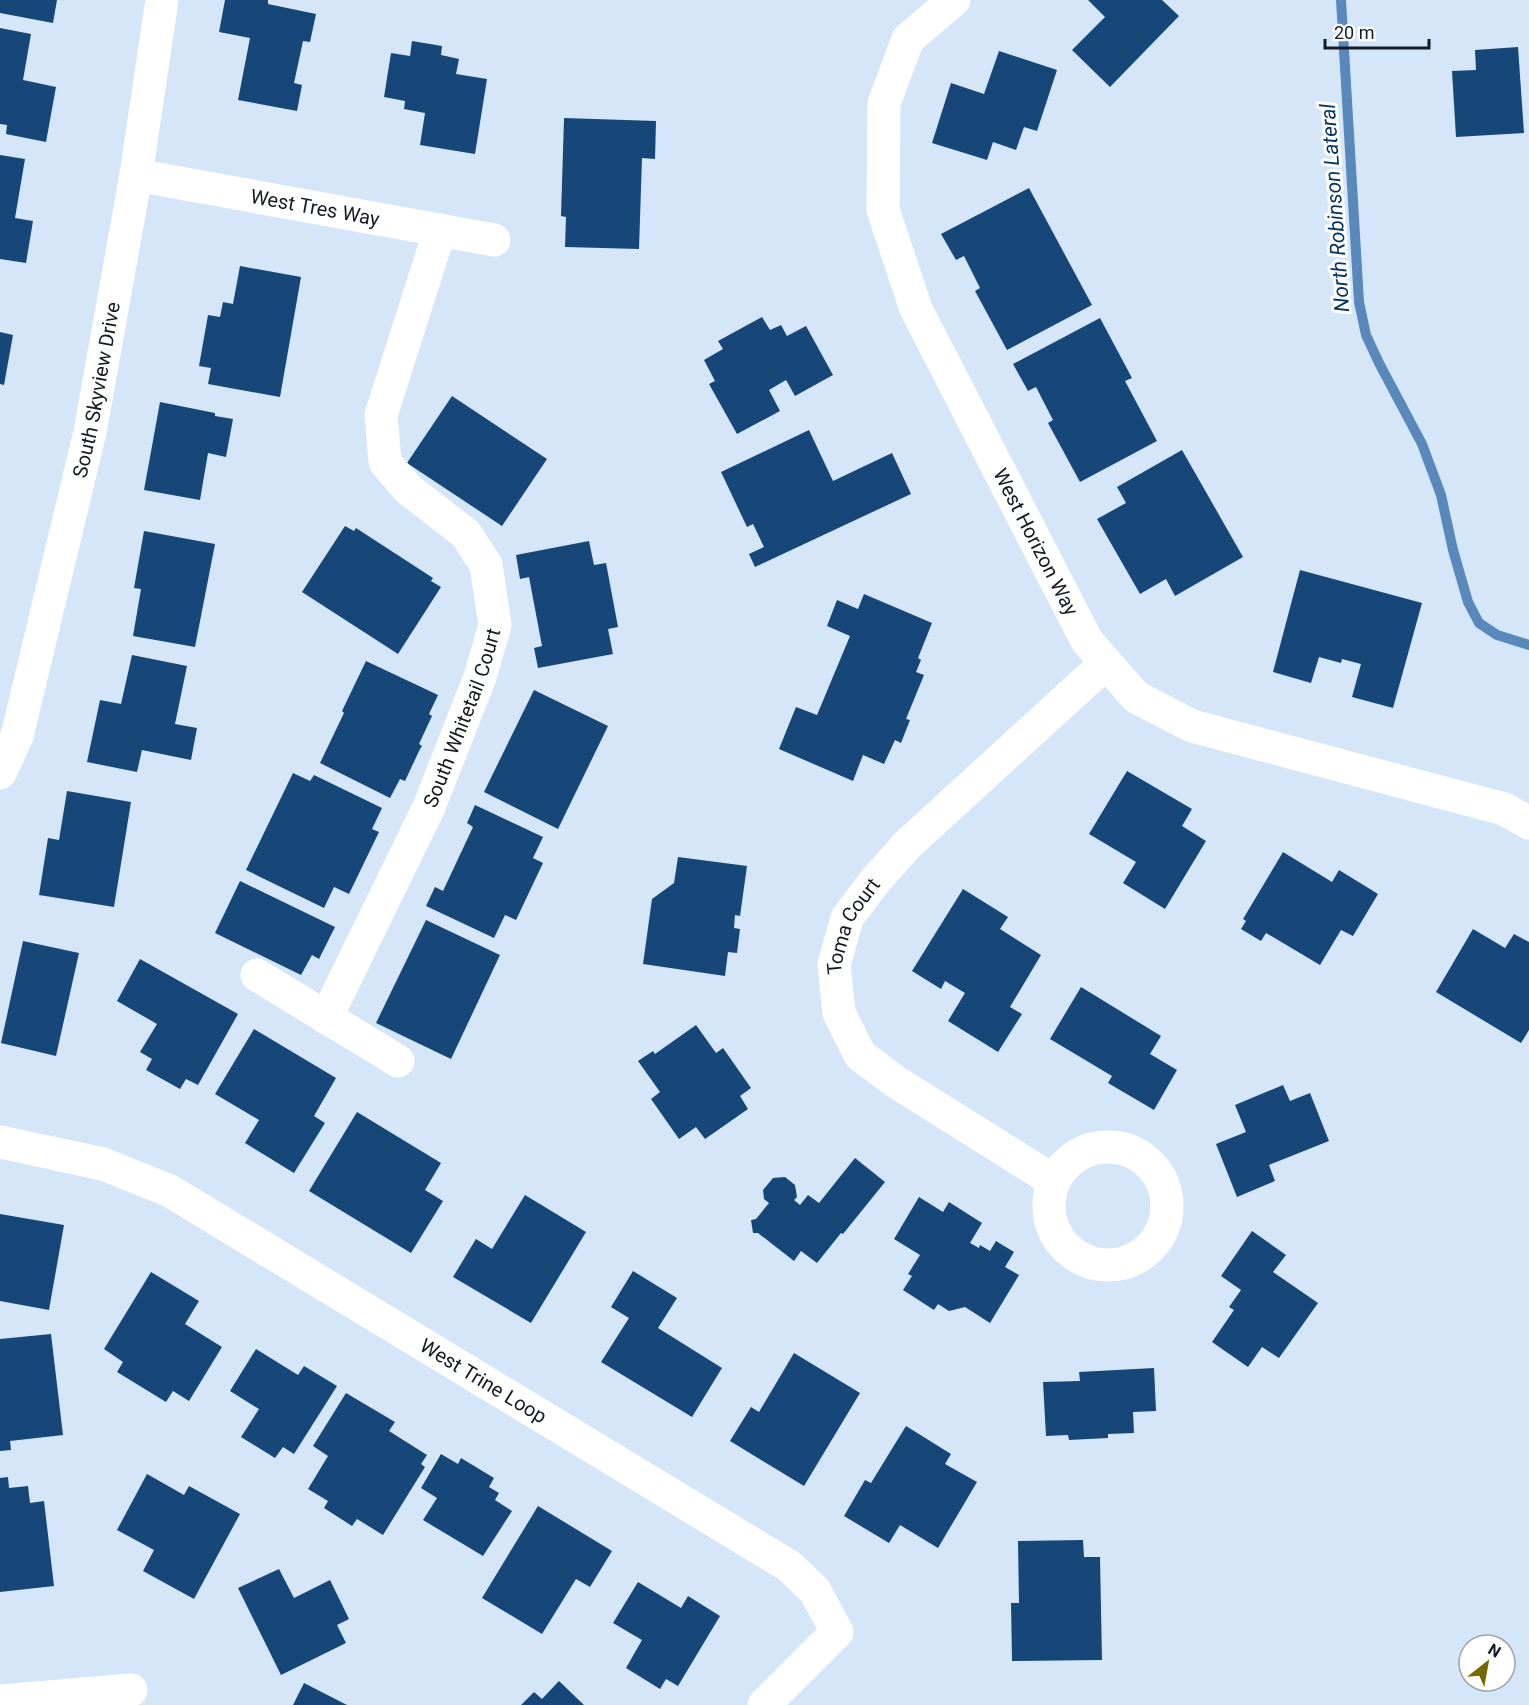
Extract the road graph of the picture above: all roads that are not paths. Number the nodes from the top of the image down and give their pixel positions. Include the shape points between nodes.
1 (162, 0) edge
2 (954, 0) edge
3 (136, 175) junction
4 (440, 230) junction
5 (494, 240) dead end
6 (1106, 663) junction
7 (0, 774) edge
8 (1529, 823) edge
9 (257, 975) dead end
10 (326, 1018) junction
11 (399, 1061) dead end
12 (0, 1142) edge
13 (1054, 1181) dead end
14 (130, 1690) dead end
15 (0, 1701) edge
16 (764, 1705) edge

1 - 3 street, South Skyview Drive
2 - 6 street, West Horizon Way via 908,39 884,103 883,210 916,309 1087,641
3 - 4 street, West Tres Way
3 - 7 street, South Skyview Drive via 90,432 16,736
4 - 5 street, West Tres Way
4 - 10 street, South Whitetail Court via 381,415 385,462 408,489 466,534 486,566 495,626 480,677 429,807
6 - 8 street, West Horizon Way via 1136,697 1192,726 1504,809
6 - 13 street, Toma Court via 907,845 848,918 834,965 839,1013 861,1055 896,1082
9 - 10 street
10 - 11 street
12 - 16 street, West Trine Loop via 103,1164 170,1191 789,1566 815,1591 837,1632
14 - 15 street

